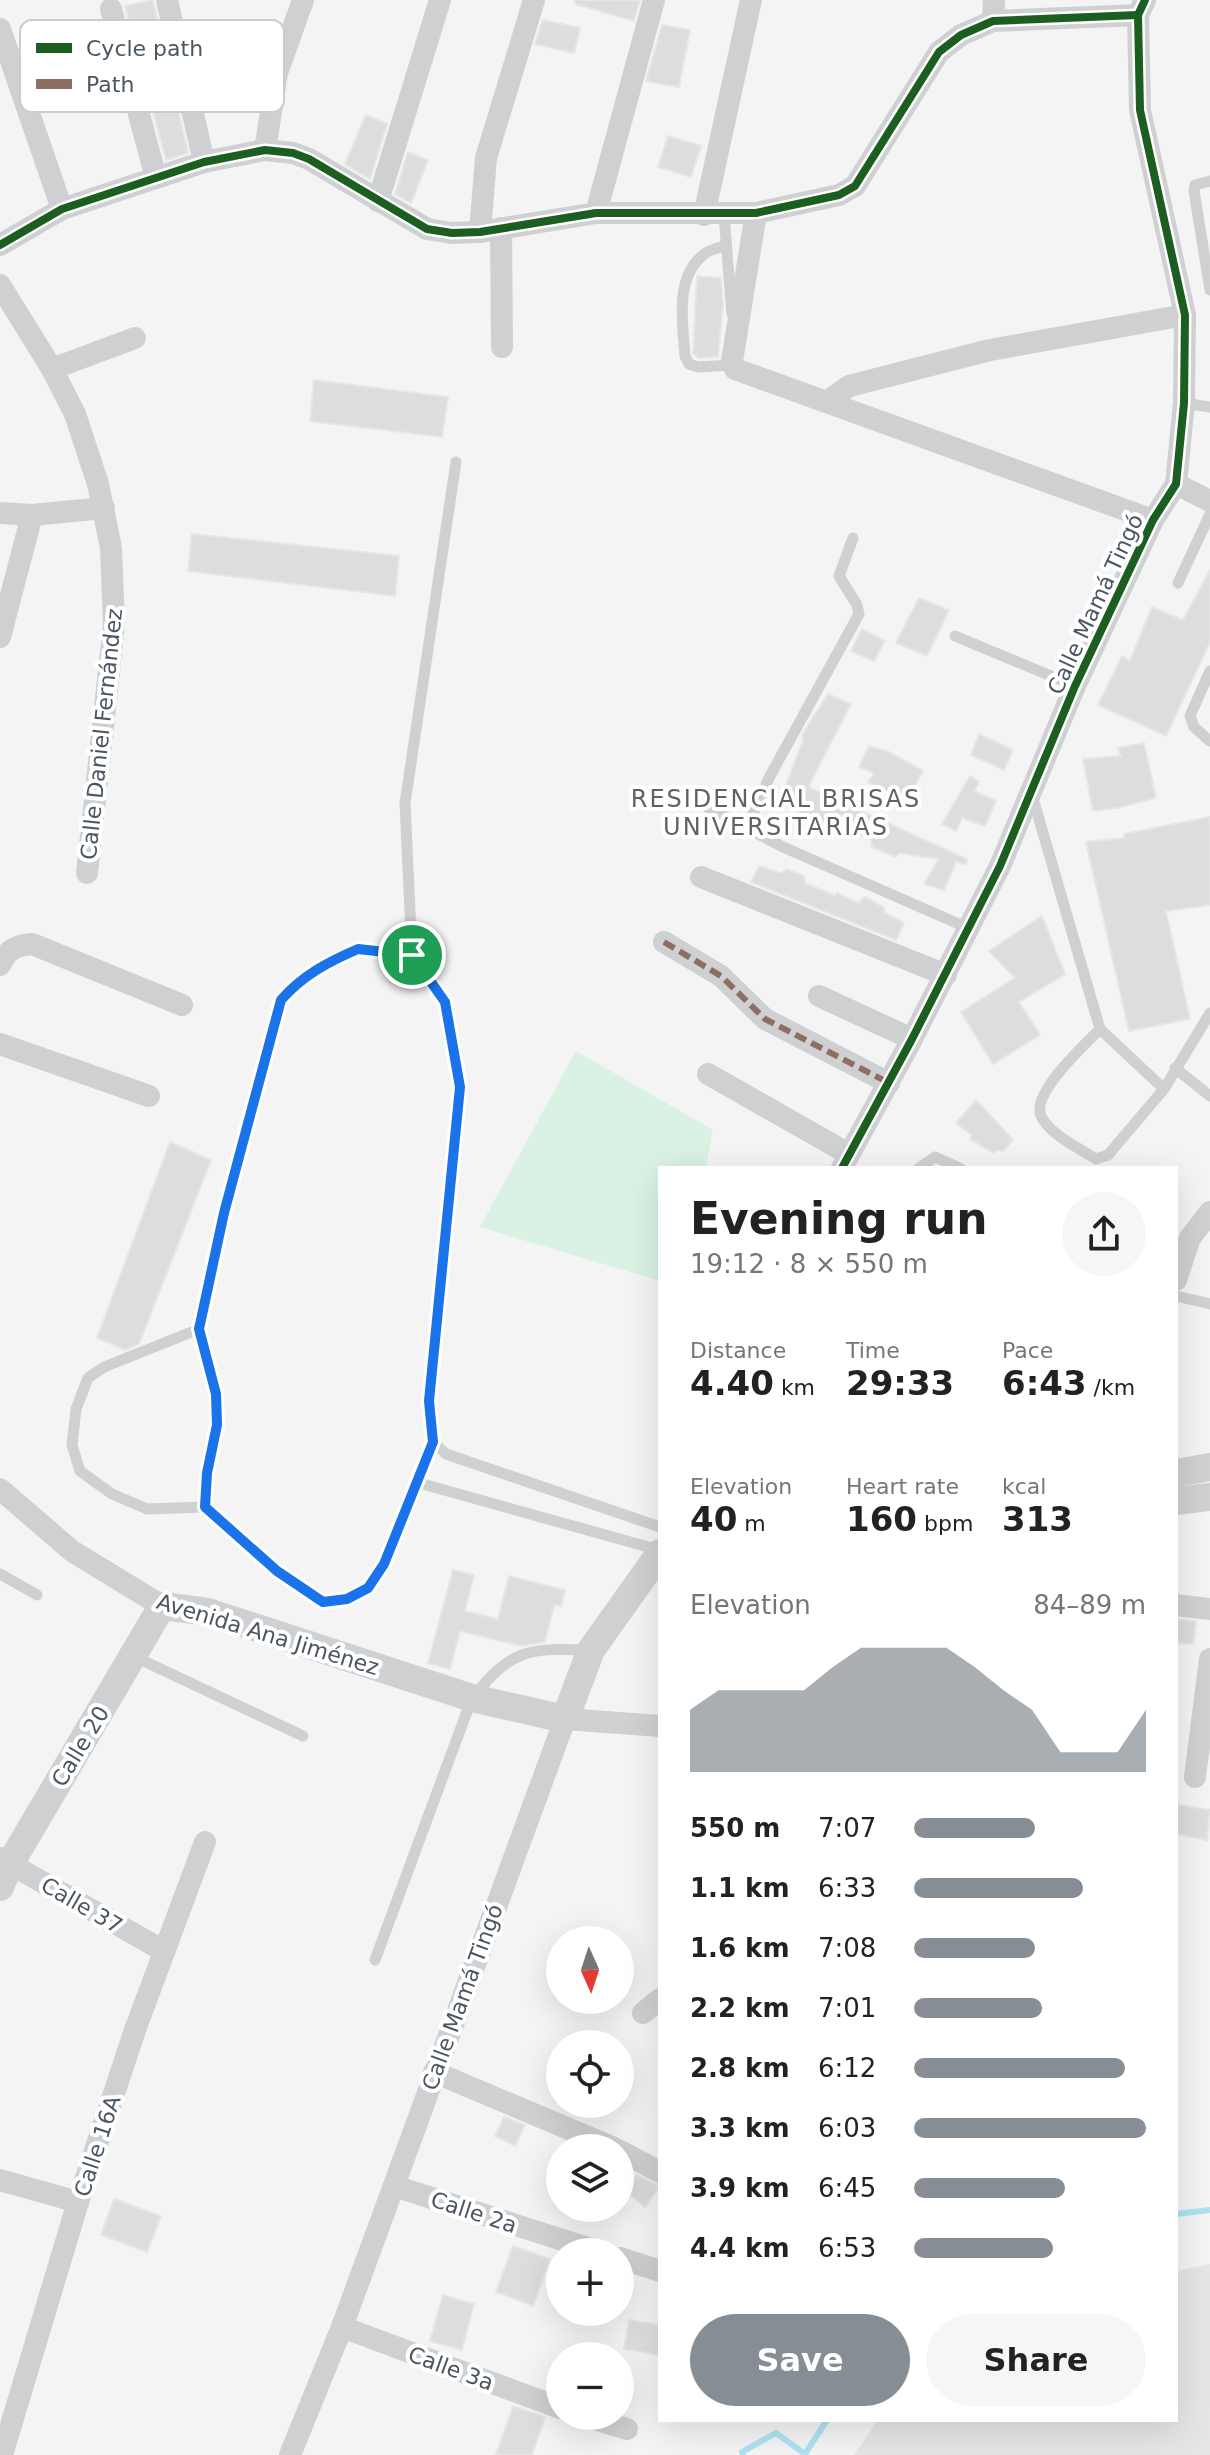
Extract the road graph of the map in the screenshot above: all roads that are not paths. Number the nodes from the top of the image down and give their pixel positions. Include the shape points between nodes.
1 (167, 0) edge
2 (303, 0) edge
3 (440, 0) edge
4 (534, 0) edge
5 (654, 0) edge
6 (751, 0) edge
7 (1141, 7) edge
8 (1098, 8) edge
9 (111, 9) dead end
10 (993, 10) edge
11 (114, 20) edge
12 (172, 20) edge
13 (0, 29) edge
14 (284, 53) edge
15 (20, 87) edge
16 (29, 112) edge
17 (138, 112) edge
18 (193, 112) edge
19 (271, 112) edge
20 (265, 150) junction
21 (204, 162) junction
22 (156, 178) junction
23 (1210, 181) edge
24 (378, 201) junction
25 (62, 209) junction
26 (596, 213) junction
27 (756, 213) junction
28 (714, 215) junction
29 (491, 230) junction
30 (0, 245) edge
31 (726, 245) junction
32 (0, 285) edge
33 (1210, 290) edge
34 (1185, 315) junction
35 (135, 338) dead end
36 (502, 347) dead end
37 (734, 356) junction
38 (52, 369) junction
39 (828, 401) junction
40 (1184, 403) junction
41 (1210, 407) edge
42 (456, 462) dead end
43 (1176, 484) junction
44 (1210, 501) edge
45 (104, 508) junction
46 (0, 513) edge
47 (1210, 514) edge
48 (32, 515) junction
49 (1153, 520) junction
50 (853, 538) dead end
51 (1178, 583) dead end
52 (955, 636) dead end
53 (0, 637) edge
54 (1210, 671) edge
55 (1075, 686) junction
56 (1210, 741) edge
57 (1031, 792) junction
58 (708, 808) dead end
59 (747, 827) junction
60 (87, 873) dead end
61 (701, 877) dead end
62 (968, 928) junction
63 (664, 942) dead end
64 (412, 955) junction
65 (0, 965) edge
66 (946, 975) junction
67 (819, 996) dead end
68 (182, 1005) dead end
69 (1210, 1013) edge
70 (1100, 1029) junction
71 (912, 1039) junction
72 (0, 1044) edge
73 (1175, 1068) junction
74 (708, 1074) dead end
75 (889, 1083) junction
76 (1164, 1089) junction
77 (149, 1096) dead end
78 (1210, 1096) edge
79 (845, 1161) edge
80 (922, 1166) edge
81 (955, 1166) edge
82 (1210, 1212) edge
83 (1178, 1274) edge
84 (1178, 1296) edge
85 (1210, 1304) edge
86 (199, 1329) junction
87 (433, 1442) junction
88 (1210, 1467) edge
89 (1178, 1473) edge
90 (419, 1483) junction
91 (0, 1489) edge
92 (1210, 1497) edge
93 (1178, 1501) edge
94 (205, 1507) junction
95 (658, 1526) edge
96 (658, 1551) edge
97 (658, 1555) edge
98 (0, 1574) edge
99 (37, 1595) dead end
100 (1178, 1605) edge
101 (162, 1606) junction
102 (1210, 1609) edge
103 (591, 1650) junction
104 (133, 1656) junction
105 (1210, 1659) edge
106 (472, 1698) junction
107 (565, 1719) junction
108 (658, 1726) edge
109 (303, 1736) dead end
110 (1194, 1777) edge
111 (205, 1842) dead end
112 (3, 1870) edge
113 (164, 1951) junction
114 (375, 1960) dead end
115 (434, 2072) junction
116 (581, 2134) edge
117 (634, 2158) edge
118 (658, 2171) edge
119 (0, 2180) edge
120 (394, 2186) junction
121 (78, 2202) junction
122 (556, 2238) edge
123 (634, 2263) edge
124 (658, 2270) edge
125 (342, 2327) junction
126 (546, 2403) edge
127 (2, 2455) edge
128 (290, 2455) edge

1 - 12 street
2 - 14 street
3 - 24 street
4 - 29 street via 486,158
5 - 26 street
6 - 28 street
7 - 8 street, Calle Mamá Tingó
7 - 34 street, Calle Mamá Tingó via 1140,110
8 - 10 street, Calle Mamá Tingó
9 - 11 street
10 - 27 street, Calle Mamá Tingó via 939,52 855,186 839,195
13 - 15 street
16 - 25 street
17 - 22 street
18 - 21 street
19 - 20 street
20 - 21 street, Calle Mamá Tingó
20 - 24 street, Calle Mamá Tingó via 309,159
21 - 22 street, Calle Mamá Tingó
22 - 25 street, Calle Mamá Tingó
23 - 33 lane via 1195,185 1194,191
24 - 29 street, Calle Mamá Tingó via 427,229
25 - 30 street, Calle Mamá Tingó
26 - 28 street, Calle Mamá Tingó
26 - 29 street, Calle Mamá Tingó
27 - 28 street, Calle Mamá Tingó
27 - 37 street
28 - 31 lane
29 - 36 street
31 - 37 lane
31 - 37 lane via 703,254 689,274 682,299 685,356 698,367
32 - 38 street, Calle Daniel Fernández
34 - 39 street via 990,350 849,386
34 - 40 street, Calle Mamá Tingó
35 - 38 street
37 - 39 street via 735,369
38 - 45 street, Calle Daniel Fernández via 75,414
39 - 49 street
40 - 41 lane
40 - 43 street, Calle Mamá Tingó
42 - 64 lane via 405,803
43 - 44 street
43 - 49 street, Calle Mamá Tingó
45 - 48 street
45 - 60 street, Calle Daniel Fernández via 114,571 114,625
46 - 48 street
47 - 51 lane
48 - 53 street
49 - 55 street, Calle Mamá Tingó
50 - 59 lane via 839,576 859,614
52 - 55 lane
54 - 56 lane via 1190,716
55 - 57 street, Calle Mamá Tingó
57 - 62 street, Calle Mamá Tingó
57 - 70 lane
58 - 59 lane
59 - 62 lane
61 - 66 street
62 - 66 street, Calle Mamá Tingó
63 - 75 street via 721,976 765,1019
64 - 86 lane via 358,949 297,981 281,1000
64 - 87 lane via 445,1002 460,1087 429,1401
65 - 68 street via 18,945 32,944
66 - 71 street, Calle Mamá Tingó
67 - 71 street
69 - 73 lane
70 - 76 lane
70 - 76 lane via 1052,1081 1042,1100 1041,1117 1052,1129 1102,1159
71 - 75 street, Calle Mamá Tingó
72 - 77 street
73 - 76 lane
73 - 78 lane
74 - 79 street
75 - 79 street, Calle Mamá Tingó
80 - 81 lane via 935,1157
82 - 83 street via 1190,1238
84 - 85 lane
86 - 94 lane via 216,1394
86 - 94 lane via 88,1378 76,1409 72,1445 80,1471 112,1494 147,1509
87 - 90 lane
87 - 95 lane via 446,1454
88 - 89 street
90 - 94 lane via 368,1588 347,1599 323,1602 277,1571
90 - 96 lane
91 - 101 street, Avenida Ana Jiménez via 72,1551
92 - 93 street
97 - 103 street, Calle Mamá Tingó
98 - 99 lane
100 - 102 street
101 - 104 street, Calle 20
101 - 106 street, Avenida Ana Jiménez via 238,1620
103 - 106 lane via 549,1649 516,1657 496,1669
103 - 107 street, Calle Mamá Tingó
104 - 109 lane
104 - 112 street, Calle 20
105 - 110 street
106 - 107 street, Avenida Ana Jiménez
106 - 114 lane
107 - 108 street
107 - 115 street, Calle Mamá Tingó
111 - 113 street, Calle 16A
112 - 113 street, Calle 37
113 - 121 street, Calle 16A
115 - 116 street
115 - 120 street, Calle Mamá Tingó
117 - 118 street
119 - 121 street
120 - 122 street, Calle 2a
120 - 125 street, Calle Mamá Tingó
121 - 127 street, Calle 16A
123 - 124 street
125 - 126 street, Calle 3a
125 - 128 street, Calle Mamá Tingó

